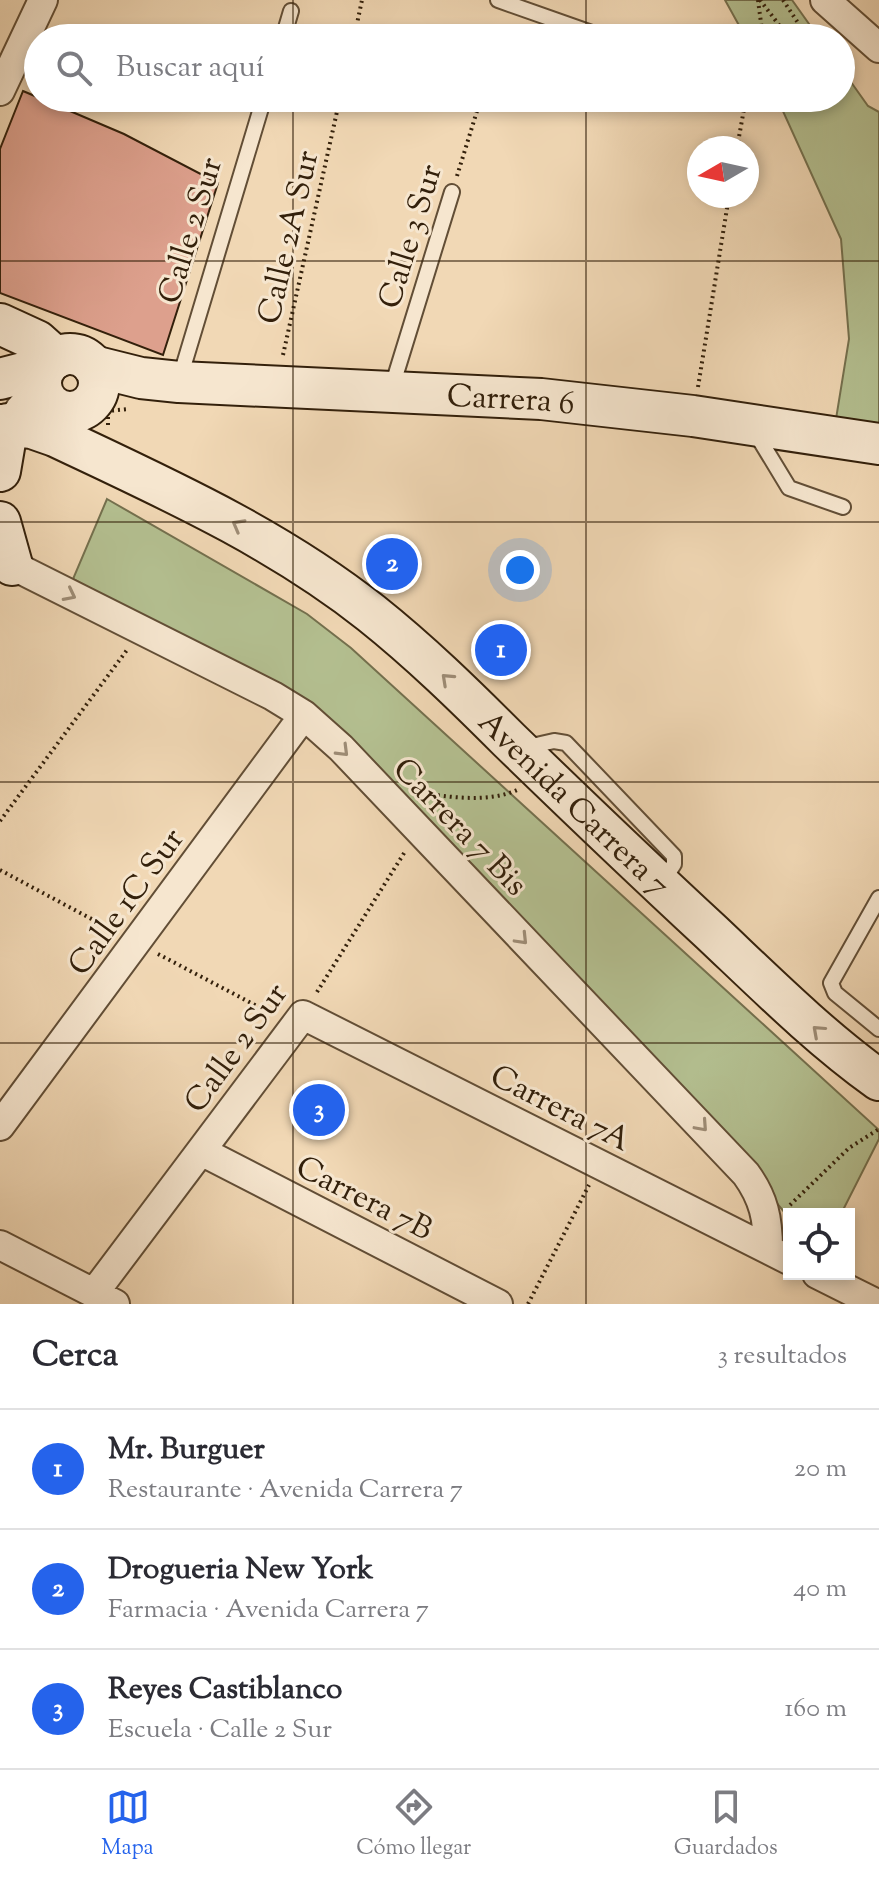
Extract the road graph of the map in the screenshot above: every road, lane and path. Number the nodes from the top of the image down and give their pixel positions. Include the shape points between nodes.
1 (43, 0) edge
2 (362, 0) edge
3 (498, 0) edge
4 (759, 0) edge
5 (783, 0) edge
6 (825, 0) edge
7 (291, 11) dead end
8 (32, 24) edge
9 (287, 24) edge
10 (357, 24) edge
11 (566, 24) edge
12 (762, 24) edge
13 (778, 24) edge
14 (799, 24) edge
15 (852, 24) edge
16 (855, 27) edge
17 (24, 40) edge
18 (879, 48) edge
19 (0, 91) edge
20 (259, 112) edge
21 (337, 112) edge
22 (477, 112) edge
23 (743, 112) edge
24 (739, 136) edge
25 (452, 192) joint
26 (727, 208) edge
27 (0, 324) edge
28 (0, 379) edge
29 (277, 385) junction
30 (153, 389) junction
31 (391, 390) junction
32 (77, 396) junction
33 (693, 416) junction
34 (750, 424) junction
35 (3, 430) edge
36 (879, 444) edge
37 (0, 471) edge
38 (843, 507) dead end
39 (0, 522) edge
40 (6, 562) edge
41 (141, 632) junction
42 (304, 715) junction
43 (376, 786) junction
44 (523, 788) dead end
45 (0, 821) edge
46 (417, 831) junction
47 (879, 898) edge
48 (303, 1015) junction
49 (879, 1029) edge
50 (879, 1080) edge
51 (0, 1126) edge
52 (879, 1129) edge
53 (201, 1151) junction
54 (600, 1164) junction
55 (0, 1245) edge
56 (775, 1245) edge
57 (829, 1280) edge
58 (104, 1299) edge
59 (498, 1304) edge
60 (528, 1304) edge
61 (877, 1304) edge

1 - 8 street
2 - 10 path
3 - 11 lane
4 - 12 path
4 - 13 path
5 - 14 path
6 - 15 street
7 - 9 lane
16 - 18 street
17 - 19 street
20 - 30 lane, Calle 2 Sur
21 - 29 path, Calle 2A Sur
22 - 25 path, Calle 3 Sur
23 - 24 path
25 - 31 lane, Calle 3 Sur
26 - 33 path
27 - 32 main road, Carrera 6 via 37,341
28 - 32 main road
29 - 30 main road, Carrera 6
29 - 31 main road, Carrera 6
30 - 32 main road, Carrera 6
30 - 32 path via 108,411
31 - 33 main road, Carrera 6
32 - 35 street
32 - 35 main road, Avenida Carrera 7 via 55,436
50 -> 32 main road, Avenida Carrera 7 via 831,1043 424,658 319,574 210,510
33 - 34 main road, Carrera 6
34 - 36 main road, Carrera 6
34 - 38 lane via 789,488
35 - 37 main road
39 - 40 main road
40 -> 41 street, Carrera 7 Bis
41 - 42 street, Carrera 7 Bis
41 - 45 path
42 -> 43 street, Carrera 7 Bis
42 - 51 street, Calle 1C Sur
43 - 44 path via 458,797 505,796
43 - 46 street, Carrera 7 Bis
46 - 48 path, Calle 2 Sur
46 -> 56 street, Carrera 7 Bis via 746,1174 760,1193
47 - 49 lane via 831,983 835,993
48 - 53 street, Calle 2 Sur
48 - 54 street, Carrera 7A
52 - 56 path via 849,1148
53 - 58 street, Calle 2 Sur
53 - 59 street, Carrera 7B
54 - 56 street, Carrera 7A
54 - 60 path
55 - 58 street
57 - 61 street

